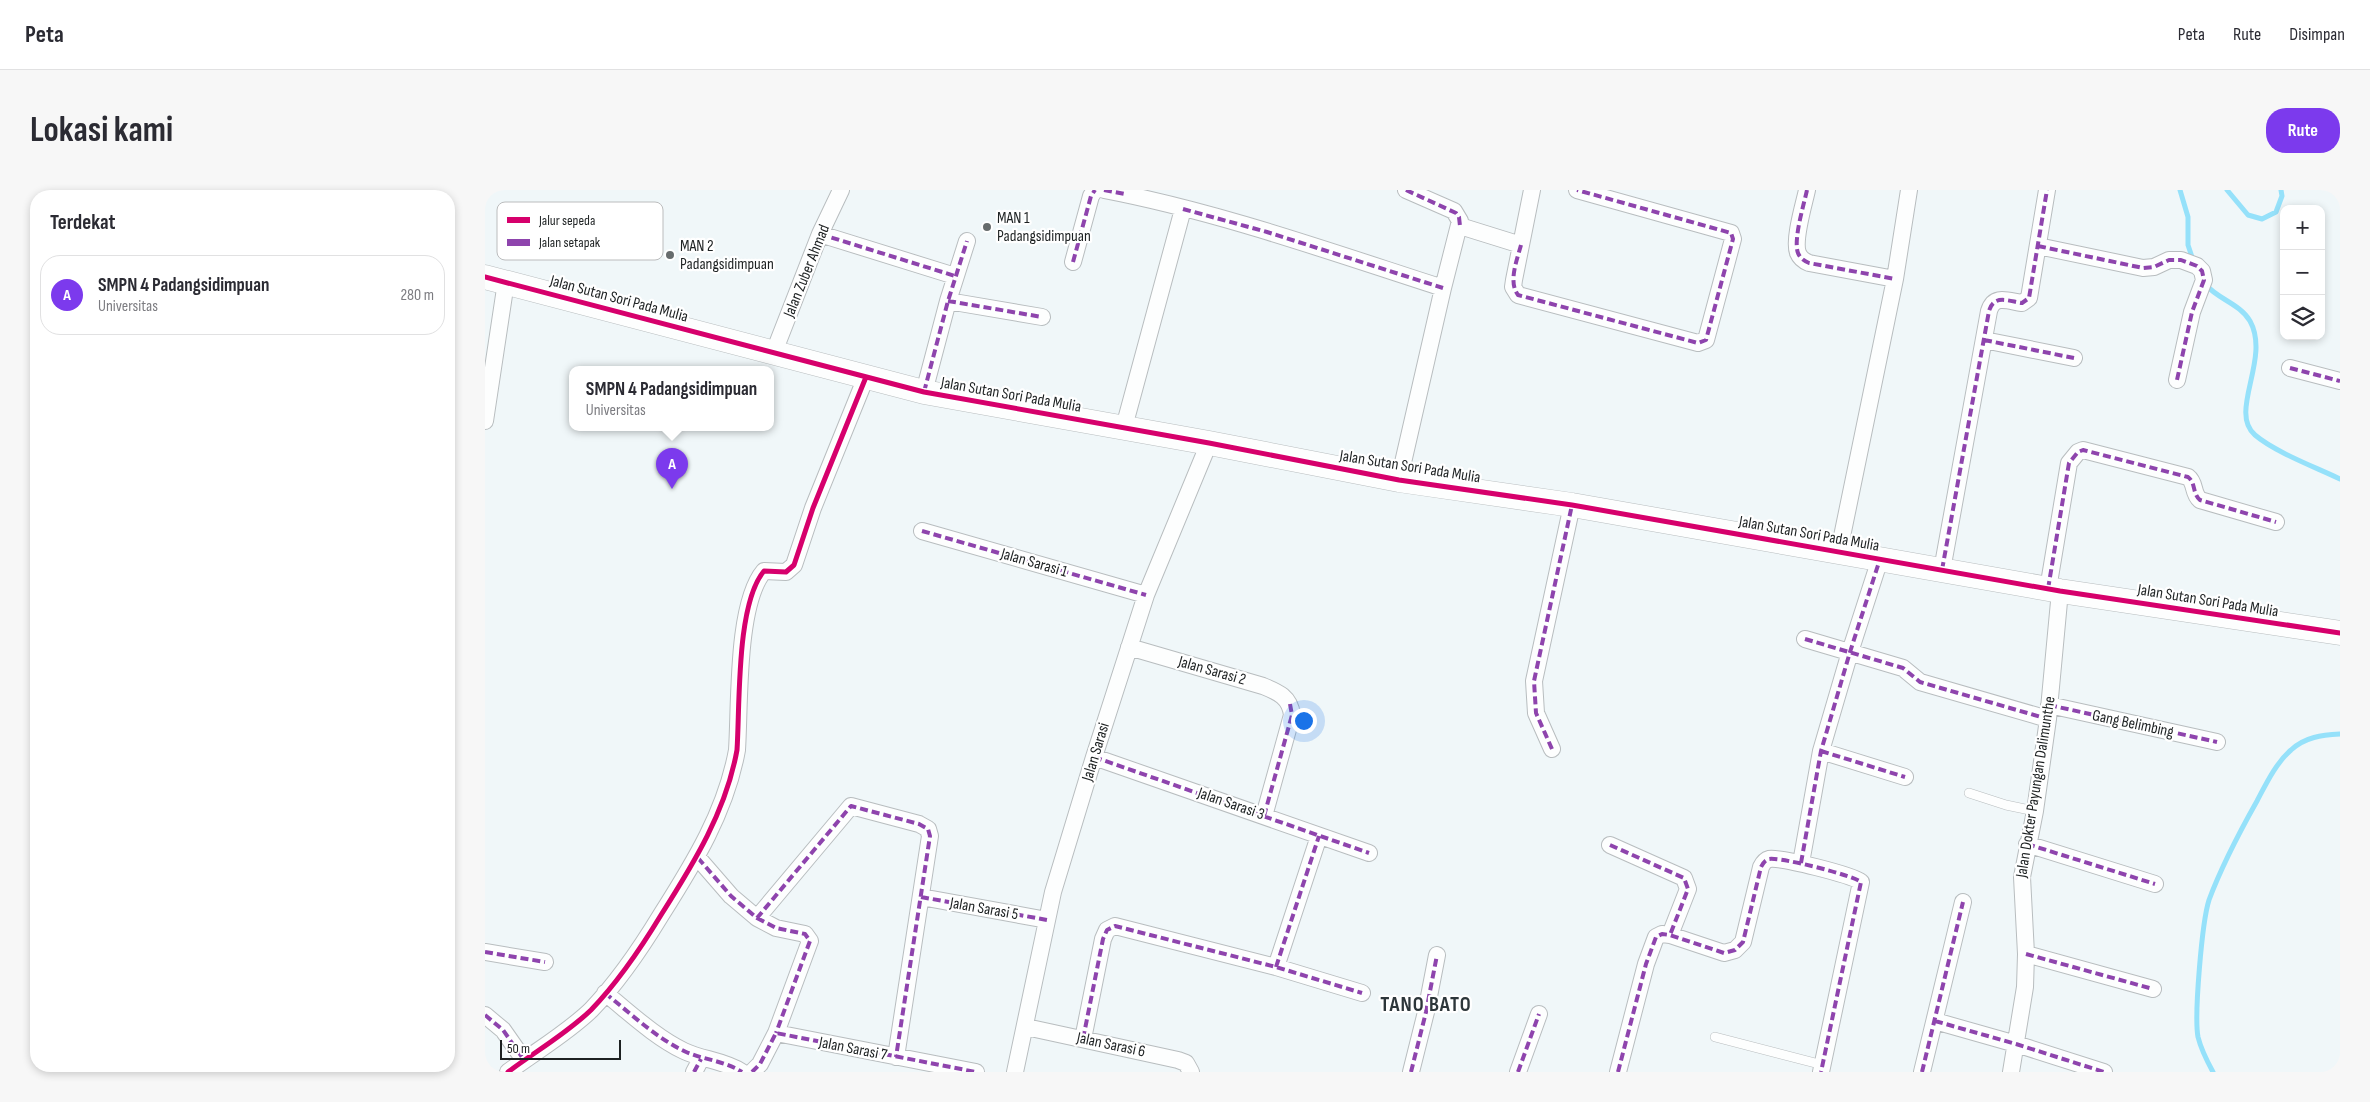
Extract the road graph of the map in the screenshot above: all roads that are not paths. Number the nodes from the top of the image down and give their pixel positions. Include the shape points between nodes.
1 (841, 190) edge
2 (1095, 190) edge
3 (1104, 190) edge
4 (1406, 190) edge
5 (1531, 190) edge
6 (1577, 190) edge
7 (1807, 190) edge
8 (1909, 190) edge
9 (2047, 190) edge
10 (1126, 192) edge
11 (1183, 209) junction
12 (1460, 226) junction
13 (820, 234) junction
14 (967, 241) dead end
15 (1521, 245) junction
16 (2038, 246) junction
17 (1073, 262) dead end
18 (955, 276) junction
19 (1895, 279) junction
20 (495, 280) edge
21 (1443, 288) junction
22 (948, 301) junction
23 (1042, 317) dead end
24 (1984, 340) junction
25 (774, 352) junction
26 (2074, 358) dead end
27 (2290, 368) dead end
28 (866, 377) junction
29 (2177, 380) dead end
30 (2340, 381) edge
31 (924, 392) junction
32 (485, 421) edge
33 (1124, 427) junction
34 (1209, 443) junction
35 (1399, 480) junction
36 (1572, 505) junction
37 (2276, 522) dead end
38 (922, 531) dead end
39 (1839, 551) junction
40 (1880, 559) junction
41 (1942, 570) junction
42 (2054, 590) junction
43 (1146, 595) junction
44 (2340, 633) edge
45 (1805, 638) dead end
46 (1129, 647) junction
47 (1850, 652) junction
48 (2049, 712) junction
49 (2217, 742) dead end
50 (1553, 749) dead end
51 (1821, 751) junction
52 (1094, 757) junction
53 (1905, 777) dead end
54 (1969, 793) dead end
55 (2035, 811) junction
56 (1265, 816) junction
57 (1319, 836) junction
58 (2027, 844) junction
59 (1610, 845) dead end
60 (1369, 853) dead end
61 (697, 858) junction
62 (1801, 863) junction
63 (2155, 884) dead end
64 (921, 897) junction
65 (1963, 902) dead end
66 (757, 918) junction
67 (1047, 920) junction
68 (1670, 935) junction
69 (485, 952) edge
70 (2026, 954) junction
71 (1437, 955) dead end
72 (545, 962) dead end
73 (1276, 968) junction
74 (2153, 990) dead end
75 (605, 993) junction
76 (1362, 993) dead end
77 (1539, 1014) dead end
78 (485, 1015) edge
79 (1935, 1021) junction
80 (1026, 1027) junction
81 (776, 1033) junction
82 (1715, 1037) dead end
83 (1083, 1039) junction
84 (2016, 1044) junction
85 (896, 1057) junction
86 (524, 1060) junction
87 (697, 1065) edge
88 (1822, 1069) edge
89 (508, 1072) edge
90 (741, 1072) edge
91 (752, 1072) edge
92 (976, 1072) edge
93 (1015, 1072) edge
94 (1191, 1072) edge
95 (1411, 1072) edge
96 (1518, 1072) edge
97 (1618, 1072) edge
98 (1922, 1072) edge
99 (2011, 1072) edge
100 (2104, 1072) edge

1 - 13 street, Jalan Zuber Ahmad
2 - 17 street
3 - 10 street
4 - 12 street via 1456,213
5 - 15 street
6 - 15 street via 1731,233 1733,239 1706,340 1698,342 1518,295 1513,280
7 - 19 street via 1797,242 1797,251 1802,259
8 - 19 street
9 - 16 street
10 - 11 street
11 - 21 street
11 - 33 street
12 - 15 street
12 - 21 street
13 - 18 street
13 - 25 street, Jalan Zuber Ahmad
14 - 18 street
16 - 24 street via 2028,300 2022,303 2000,299 1993,302
16 - 29 street via 2143,268 2155,267 2169,260 2191,263 2202,271 2202,286 2192,312
18 - 22 street
19 - 39 street
20 - 25 street, Jalan Sutan Sori Pada Mulia
20 - 32 street
21 - 35 street
22 - 23 street
22 - 31 street
24 - 26 street
24 - 41 street
25 - 28 street, Jalan Sutan Sori Pada Mulia
27 - 30 street
28 - 31 street, Jalan Sutan Sori Pada Mulia
28 - 61 street via 813,508 794,565 786,572 764,571 752,597 743,638 735,763 724,798
31 - 33 street, Jalan Sutan Sori Pada Mulia
33 - 34 street, Jalan Sutan Sori Pada Mulia
34 - 35 street, Jalan Sutan Sori Pada Mulia
34 - 43 street, Jalan Sarasi
35 - 36 street, Jalan Sutan Sori Pada Mulia
36 - 39 street, Jalan Sutan Sori Pada Mulia
36 - 50 street via 1534,682 1536,713
37 - 42 street, Jalan Dokter Payungan Dalimunthe via 2200,500 2188,477 2083,450 2069,463
38 - 43 street, Jalan Sarasi 1
39 - 40 street, Jalan Sutan Sori Pada Mulia
40 - 41 street, Jalan Sutan Sori Pada Mulia
40 - 47 street
41 - 42 street, Jalan Sutan Sori Pada Mulia
42 - 44 street, Jalan Sutan Sori Pada Mulia
42 - 48 street, Jalan Dokter Payungan Dalimunthe
43 - 46 street, Jalan Sarasi
45 - 47 street, Gang Belimbing
46 - 52 street, Jalan Sarasi
46 - 56 street, Jalan Sarasi 2 via 1263,686 1290,704 1292,715
47 - 48 street, Gang Belimbing via 1903,668 1920,682
47 - 51 street
48 - 49 street, Gang Belimbing
48 - 55 street, Jalan Dokter Payungan Dalimunthe
51 - 53 street
51 - 62 street
52 - 56 street, Jalan Sarasi 3
52 - 67 street, Jalan Sarasi
54 - 55 lane
55 - 58 street, Jalan Dokter Payungan Dalimunthe
56 - 57 street, Jalan Sarasi 3
57 - 60 street, Jalan Sarasi 3
57 - 73 street
58 - 63 street
58 - 70 street, Jalan Dokter Payungan Dalimunthe via 2021,891
59 - 68 street via 1684,878 1688,889
61 - 66 street via 731,896
61 - 75 street via 647,938
62 - 68 street via 1771,858 1763,863 1743,942 1735,950 1725,953
62 - 88 street via 1858,880 1861,884
64 - 66 street via 930,836 928,830 919,824 851,806
64 - 67 street, Jalan Sarasi 5
64 - 85 street
65 - 79 street
66 - 81 street via 776,928 805,934 810,941
67 - 80 street, Jalan Sarasi
68 - 97 street via 1659,934 1654,940
69 - 72 street
70 - 74 street
70 - 84 street, Jalan Dokter Payungan Dalimunthe via 2025,987
71 - 95 street
73 - 76 street
73 - 83 street via 1115,926 1103,939
75 - 86 street via 572,1026
75 - 87 street
77 - 96 street
78 - 86 street via 503,1030
79 - 84 street
79 - 98 street
80 - 83 street, Jalan Sarasi 6
80 - 93 street, Jalan Sarasi
81 - 85 street, Jalan Sarasi 7
81 - 91 street via 760,1064
82 - 88 lane
83 - 94 street, Jalan Sarasi 6 via 1179,1060
84 - 99 street, Jalan Dokter Payungan Dalimunthe
84 - 100 street
85 - 92 street, Jalan Sarasi 7
86 - 89 street
87 - 90 street via 722,1061

